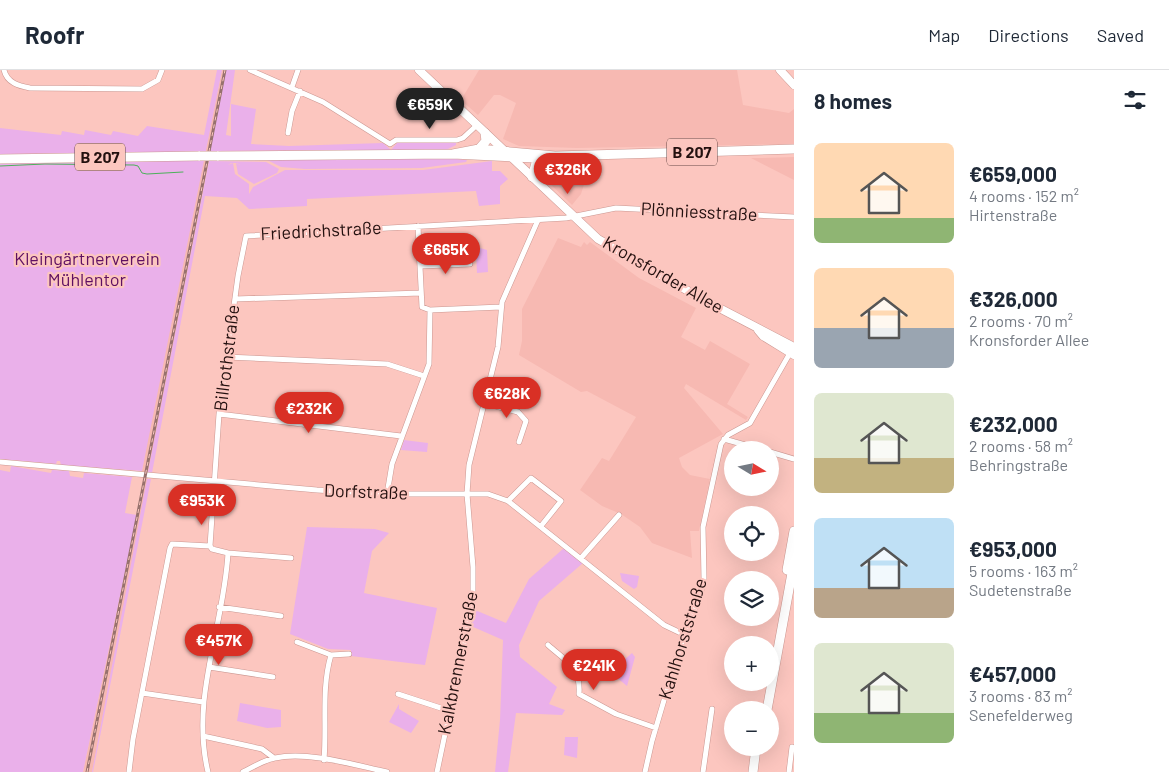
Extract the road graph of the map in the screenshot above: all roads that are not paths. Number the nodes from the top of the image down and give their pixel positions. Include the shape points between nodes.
1 (4, 70) edge
2 (162, 70) edge
3 (250, 70) edge
4 (298, 70) edge
5 (419, 70) edge
6 (780, 70) edge
7 (794, 85) edge
8 (292, 87) junction
9 (300, 91) junction
10 (477, 125) junction
11 (288, 133) dead end
12 (485, 133) junction
13 (479, 149) junction
14 (504, 150) junction
15 (794, 150) edge
16 (453, 154) junction
17 (555, 156) junction
18 (511, 157) junction
19 (0, 158) edge
20 (545, 158) junction
21 (532, 177) junction
22 (794, 217) edge
23 (576, 218) junction
24 (538, 220) junction
25 (418, 226) junction
26 (246, 236) joint
27 (470, 264) dead end
28 (420, 266) junction
29 (422, 293) junction
30 (235, 298) junction
31 (501, 307) junction
32 (430, 310) junction
33 (792, 347) edge
34 (226, 357) junction
35 (424, 376) junction
36 (484, 403) junction
37 (219, 414) junction
38 (401, 436) junction
39 (724, 439) junction
40 (731, 441) edge
41 (519, 442) dead end
42 (779, 455) edge
43 (794, 459) edge
44 (0, 462) edge
45 (215, 482) junction
46 (387, 494) junction
47 (467, 494) junction
48 (508, 501) junction
49 (619, 515) dead end
50 (541, 526) junction
51 (794, 531) edge
52 (210, 546) junction
53 (228, 553) junction
54 (291, 558) dead end
55 (582, 558) junction
56 (794, 562) edge
57 (219, 607) junction
58 (281, 616) dead end
59 (685, 635) junction
60 (775, 636) edge
61 (296, 642) dead end
62 (548, 646) dead end
63 (350, 654) dead end
64 (331, 655) junction
65 (208, 667) junction
66 (273, 677) dead end
67 (142, 693) junction
68 (398, 694) dead end
69 (769, 701) edge
70 (203, 702) junction
71 (712, 709) dead end
72 (450, 711) junction
73 (656, 728) junction
74 (202, 736) junction
75 (792, 747) dead end
76 (793, 754) edge
77 (755, 756) edge
78 (761, 756) edge
79 (274, 758) junction
80 (324, 760) junction
81 (129, 772) edge
82 (208, 772) edge
83 (243, 772) edge
84 (387, 772) edge
85 (437, 772) edge
86 (645, 772) edge
87 (703, 772) edge
88 (753, 772) edge
89 (759, 772) edge
90 (789, 772) edge

1 - 2 street via 9,80 30,88 142,90 156,82
3 - 8 street
4 - 8 street
5 - 10 main road, Kronsforder Allee
6 - 7 main road
8 - 9 street
9 - 10 street via 334,108 390,144 396,140 457,140
9 - 11 street
10 - 12 main road, Kronsforder Allee
12 - 13 main road via 486,141
12 - 14 main road, Kronsforder Allee
13 - 14 main road, B 207
13 - 16 main road, B 207
14 - 17 main road, B 207
14 - 18 main road, Kronsforder Allee
15 - 17 main road, B 207
16 - 18 main road, B 207
16 - 19 main road, B 207, bridge
17 - 20 main road, B 207
18 - 20 main road, B 207
18 - 21 main road, Kronsforder Allee
20 - 21 main road via 536,163
21 - 23 main road, Kronsforder Allee
22 - 23 street, Plönniesstraße via 616,208
23 - 24 street, Friedrichstraße
23 - 33 main road, Kronsforder Allee via 613,249
24 - 25 street, Friedrichstraße
24 - 31 street
25 - 26 street, Friedrichstraße
25 - 28 street
26 - 30 street, Billrothstraße
27 - 28 street
28 - 29 street
29 - 30 street
29 - 32 street via 422,307
30 - 34 street, Billrothstraße
31 - 32 street
31 - 36 street, Kalkbrennerstraße via 501,332
32 - 35 street via 430,355
33 - 39 street via 750,423
34 - 35 street via 388,364
34 - 37 street, Billrothstraße
35 - 38 street
36 - 41 street via 518,412 526,421
36 - 47 street, Kalkbrennerstraße via 469,465
37 - 38 street
37 - 45 street, Billrothstraße
38 - 46 street
39 - 40 street
39 - 59 street, Kahlhorststraße via 703,527 704,580
42 - 43 street
44 - 45 street, Dorfstraße
45 - 46 street, Dorfstraße
45 - 52 street, Billrothstraße
46 - 47 street, Dorfstraße
47 - 48 street, Dorfstraße via 488,494
47 - 72 street, Kalkbrennerstraße via 474,592
48 - 50 street, Dorfstraße
48 - 50 street via 531,478 561,501
49 - 55 street
50 - 55 street, Dorfstraße
51 - 60 main road
52 - 53 street
52 - 67 street via 172,544
53 - 54 street
53 - 57 street
55 - 59 street, Dorfstraße via 664,625
56 - 69 main road
57 - 58 street
57 - 65 street
59 - 73 street, Kahlhorststraße
61 - 64 street
62 - 73 street via 575,670 579,677 578,694 616,714
63 - 64 street
64 - 80 street via 325,683 327,727
65 - 66 street
65 - 70 street
67 - 70 street
67 - 81 street
68 - 72 street
70 - 74 street
71 - 87 street
72 - 85 street, Kalkbrennerstraße
73 - 86 street, Kahlhorststraße
74 - 79 street via 262,750
74 - 82 street
75 - 76 street
76 - 90 street
77 - 88 main road
78 - 89 main road
79 - 80 street
79 - 83 street
80 - 84 street

